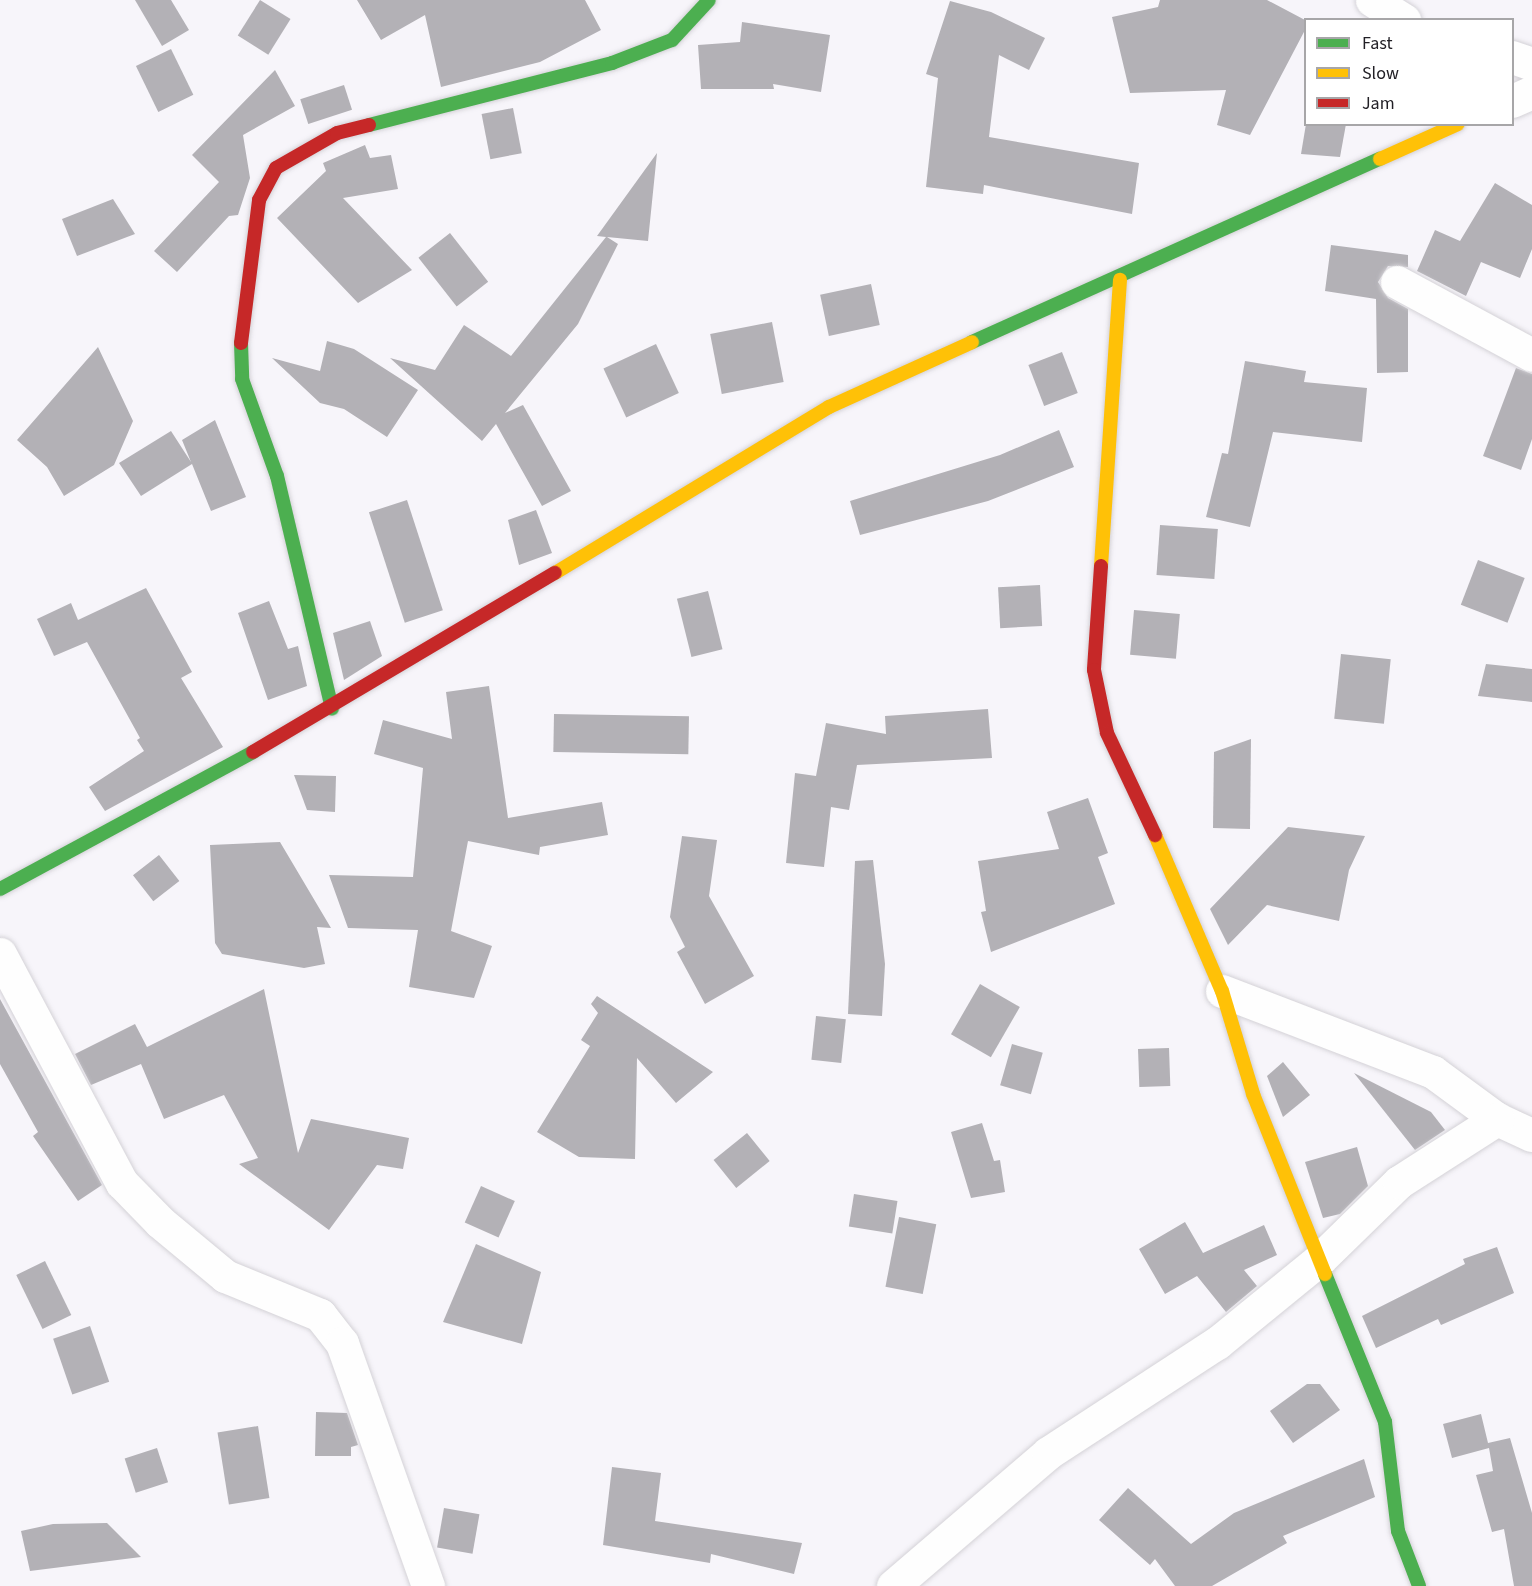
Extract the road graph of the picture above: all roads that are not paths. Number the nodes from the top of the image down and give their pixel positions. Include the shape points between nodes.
1 (709, 0) edge
2 (1372, 0) edge
3 (1401, 18) edge
4 (1514, 58) edge
5 (1532, 64) edge
6 (1532, 92) edge
7 (1514, 100) edge
8 (1454, 126) edge
9 (1120, 280) junction
10 (1397, 282) dead end
11 (1532, 355) edge
12 (332, 709) junction
13 (0, 889) edge
14 (0, 954) edge
15 (1222, 991) junction
16 (1497, 1119) junction
17 (1532, 1135) edge
18 (1320, 1259) junction
19 (428, 1586) edge
20 (893, 1586) edge
21 (1419, 1586) edge

1 - 12 street via 672,40 612,63 337,133 276,168 259,200 241,347 242,379 277,476
2 - 3 street
4 - 5 street
6 - 7 street
8 - 9 street
9 - 12 street via 829,407
9 - 15 street via 1094,670 1107,733 1186,900
10 - 11 street
12 - 13 street
14 - 19 street via 122,1183 160,1222 225,1276 320,1315 342,1343
15 - 16 street via 1433,1072
15 - 18 street via 1253,1095
16 - 17 street
16 - 18 street via 1399,1182
18 - 20 street via 1217,1342 1048,1454
18 - 21 street via 1385,1422 1398,1532

